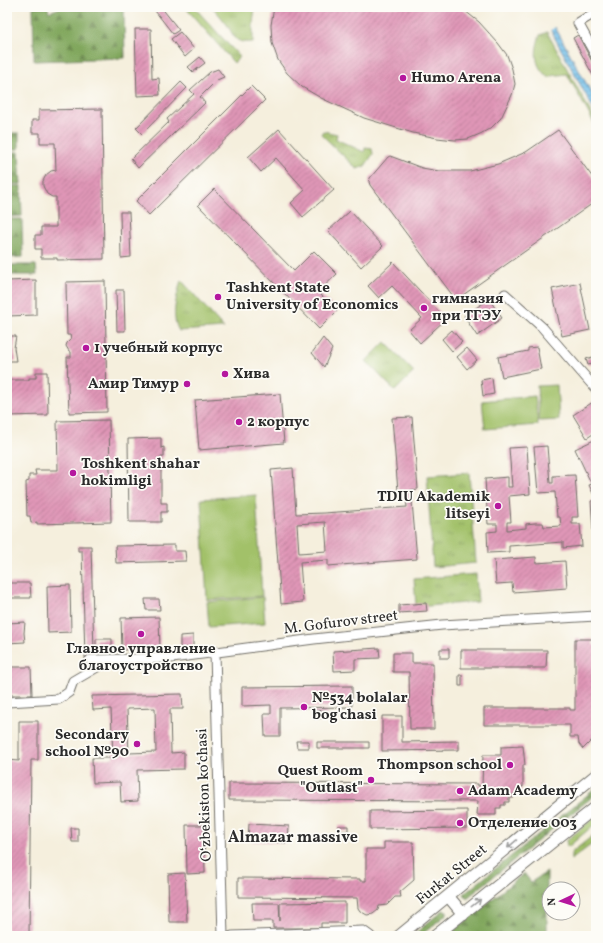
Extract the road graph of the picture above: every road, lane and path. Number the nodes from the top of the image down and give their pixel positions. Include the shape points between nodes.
1 (596, 12) edge
2 (596, 56) edge
3 (505, 294) dead end
4 (596, 389) edge
5 (596, 616) edge
6 (215, 653) junction
7 (90, 660) dead end
8 (109, 660) junction
9 (7, 702) edge
10 (596, 775) edge
11 (596, 807) edge
12 (448, 896) junction
13 (462, 914) junction
14 (223, 936) edge
15 (232, 936) edge
16 (370, 936) edge
17 (400, 936) edge
18 (435, 936) edge

1 - 2 street via 578,23
3 - 4 street via 542,327
5 - 6 street, M. Gofurov street via 442,625
6 - 8 street, M. Gofurov street via 172,658
6 - 14 street, O‘zbekiston ko‘chasi
7 - 8 street, M. Gofurov street
8 - 9 street via 73,681 69,692 59,699
10 -> 12 main road, Furkat Street
13 -> 11 main road
12 - 13 main road
12 - 17 main road, Furkat Street
13 - 18 main road
15 - 16 street via 363,931

